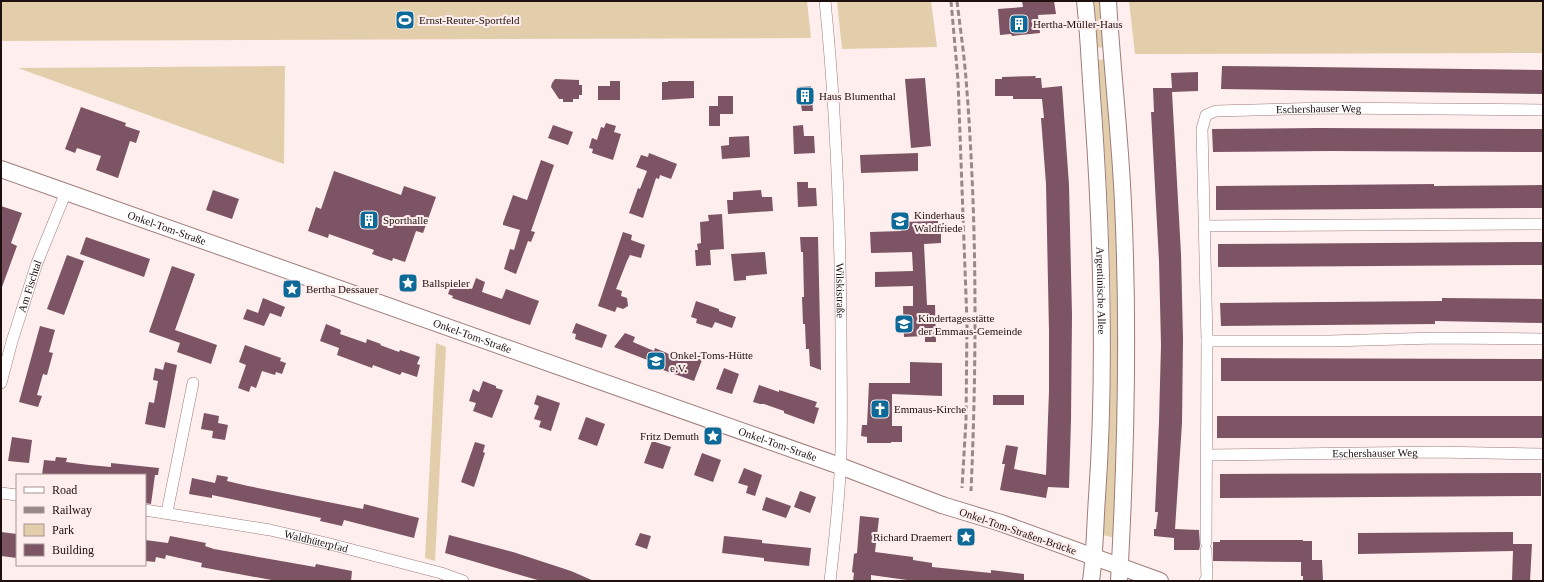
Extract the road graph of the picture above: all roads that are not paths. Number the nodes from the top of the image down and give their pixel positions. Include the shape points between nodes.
1 (825, 1) edge
2 (1085, 1) edge
3 (1108, 1) edge
4 (1543, 110) edge
5 (1, 169) edge
6 (66, 192) junction
7 (1543, 224) edge
8 (1204, 226) junction
9 (1543, 339) edge
10 (1207, 341) junction
11 (1, 383) edge
12 (193, 383) dead end
13 (1543, 454) edge
14 (1207, 455) junction
15 (840, 466) junction
16 (1, 493) edge
17 (16, 495) edge
18 (942, 505) joint
19 (146, 510) edge
20 (167, 512) junction
21 (1094, 557) junction
22 (1120, 574) edge
23 (441, 577) edge
24 (463, 581) edge
25 (830, 581) edge
26 (1091, 581) edge
27 (1160, 581) edge
28 (1205, 581) edge

1 - 15 street, Wilskistraße via 831,62 840,269
2 - 21 main road, Argentinische Allee via 1098,182 1102,300 1102,392
3 - 22 main road via 1126,268 1126,389
4 - 8 street, Eschershauser Weg via 1326,108 1216,111 1206,115 1202,128
5 - 6 main road, Onkel-Tom-Straße
6 - 11 street, Am Fischtal via 37,263
6 - 15 main road, Onkel-Tom-Straße
7 - 8 street
8 - 10 street, Eschershauser Weg
9 - 10 street
10 - 14 street, Eschershauser Weg
12 - 20 street
13 - 14 street, Eschershauser Weg via 1436,452
14 - 28 street, Eschershauser Weg
15 - 18 main road, Onkel-Tom-Straße
15 - 25 street, Wilskistraße
16 - 17 street
18 - 21 main road, Onkel-Tom-Straßen-Brücke, bridge via 1001,523
19 - 20 street, Waldhüterpfad
20 - 23 street, Waldhüterpfad via 295,536
21 - 22 main road
21 - 26 main road, Argentinische Allee
22 - 27 main road
23 - 24 street, Waldhüterpfad

